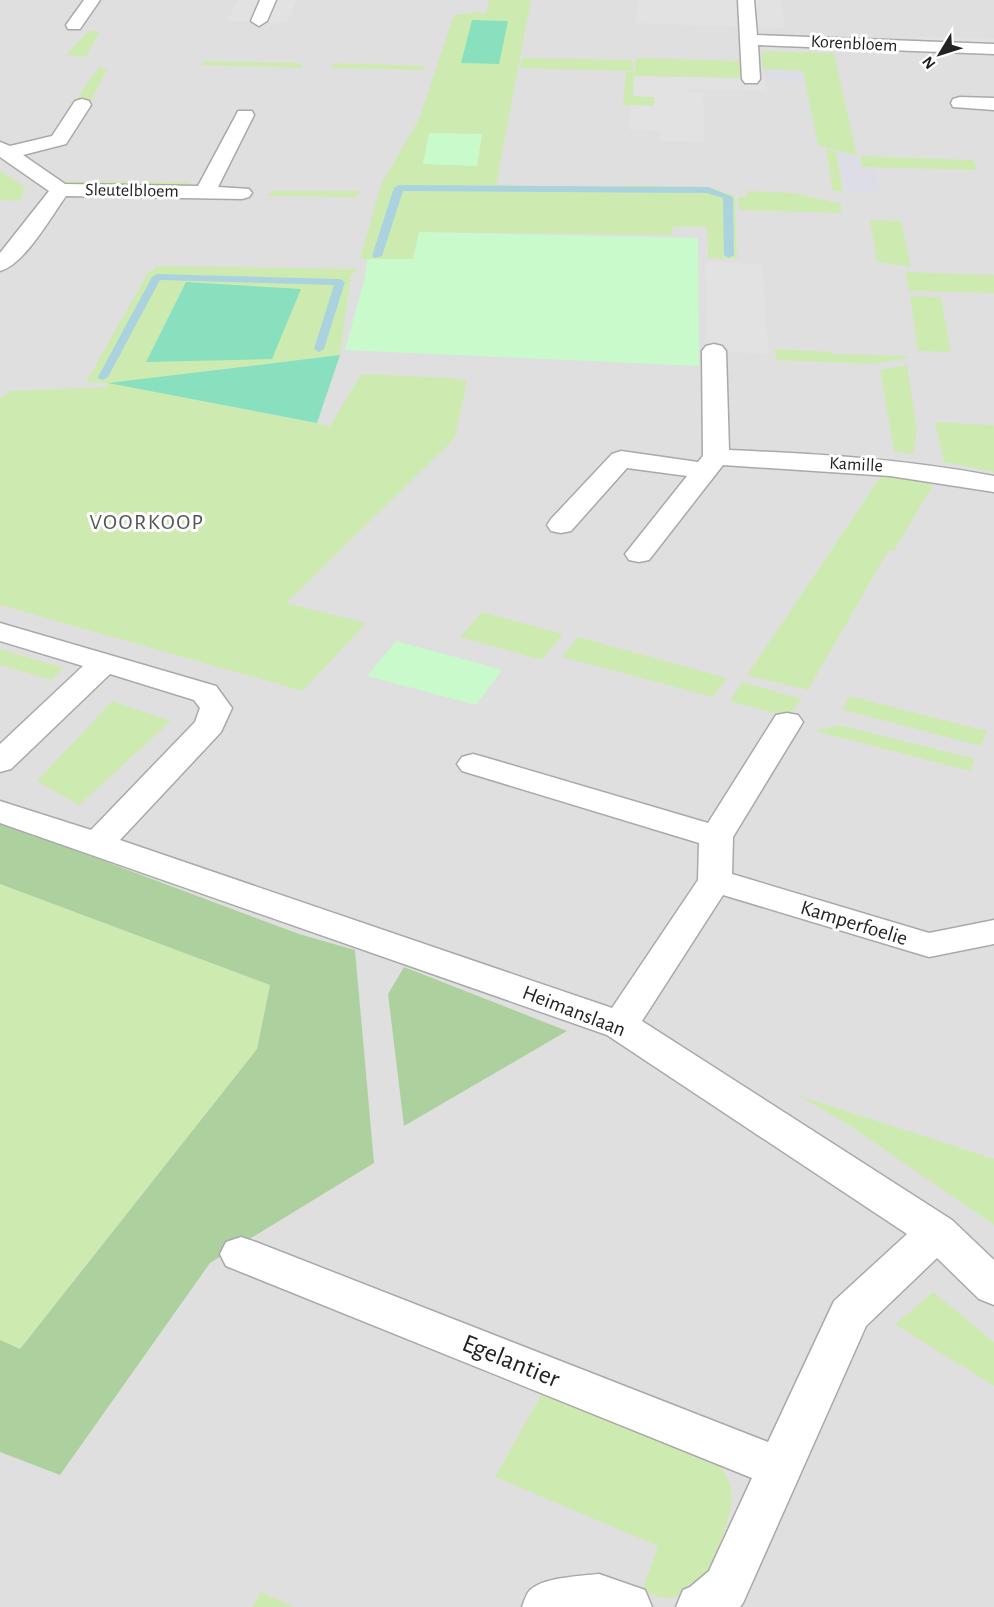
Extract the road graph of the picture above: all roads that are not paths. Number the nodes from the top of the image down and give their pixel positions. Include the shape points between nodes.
1 (93, 0) edge
2 (268, 0) edge
3 (746, 0) edge
4 (259, 21) dead end
5 (74, 25) dead end
6 (750, 40) junction
7 (994, 50) edge
8 (751, 79) dead end
9 (960, 103) dead end
10 (994, 104) edge
11 (81, 105) dead end
12 (245, 115) dead end
13 (4, 150) edge
14 (60, 190) junction
15 (205, 192) junction
16 (242, 193) dead end
17 (0, 264) edge
18 (714, 351) dead end
19 (710, 464) junction
20 (994, 484) edge
21 (561, 525) dead end
22 (639, 554) dead end
23 (0, 632) edge
24 (105, 662) junction
25 (787, 722) dead end
26 (0, 762) edge
27 (472, 764) dead end
28 (0, 810) edge
29 (716, 837) junction
30 (98, 843) junction
31 (715, 880) junction
32 (994, 932) edge
33 (620, 1025) junction
34 (937, 1232) junction
35 (241, 1254) dead end
36 (994, 1287) edge
37 (781, 1468) junction
38 (547, 1607) edge
39 (627, 1607) edge
40 (701, 1607) edge

1 - 5 street
2 - 4 street
3 - 6 street
6 - 7 street, Korenbloem
6 - 8 street
9 - 10 street
11 - 13 street, Sleutelbloem via 59,140
12 - 15 street, Sleutelbloem
13 - 14 street, Sleutelbloem
14 - 15 street, Sleutelbloem
14 - 17 street, Sleutelbloem via 13,253
15 - 16 street, Sleutelbloem
18 - 19 street
19 - 20 street, Kamille via 881,466
19 - 21 street, Kamille via 621,459
19 - 22 street
23 - 24 street
24 - 26 street
24 - 30 street via 205,693 216,708 210,725
25 - 29 street
27 - 29 street
28 - 30 street, Heimanslaan
29 - 31 street
30 - 33 street, Heimanslaan
31 - 32 street, Kamperfoelie via 929,945
31 - 33 street
33 - 34 street, Heimanslaan
34 - 36 street, Heimanslaan
34 - 37 street via 849,1314
35 - 37 street, Egelantier
37 - 40 street via 726,1587
38 - 39 street via 599,1597

